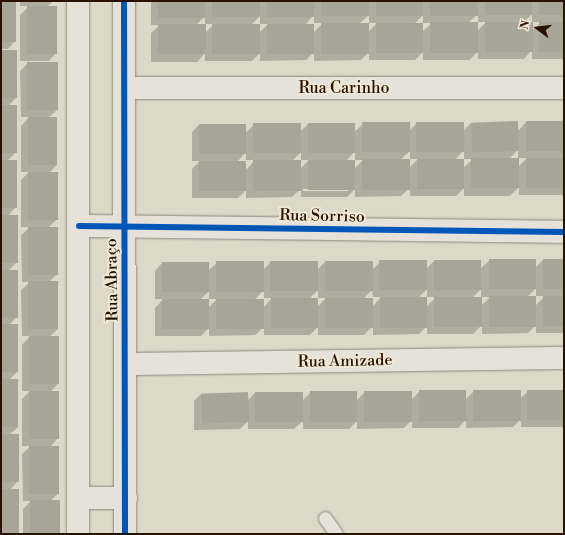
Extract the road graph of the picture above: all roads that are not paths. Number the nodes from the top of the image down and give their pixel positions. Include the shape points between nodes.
1 (78, 1) edge
2 (124, 1) edge
3 (125, 88) junction
4 (564, 88) edge
5 (79, 226) junction
6 (124, 226) junction
7 (564, 232) edge
8 (564, 358) edge
9 (126, 364) junction
10 (78, 498) junction
11 (126, 498) junction
12 (324, 518) dead end
13 (78, 534) edge
14 (125, 534) edge
15 (336, 534) edge

1 - 5 street, Rua Abraço
2 - 3 street, Rua Abraço
3 - 4 street, Rua Carinho
3 - 6 street, Rua Abraço
5 - 6 street, Rua Sorriso
5 - 10 street, Rua Abraço
6 - 7 street, Rua Sorriso
6 - 9 street, Rua Abraço
8 - 9 street, Rua Amizade
9 - 11 street, Rua Abraço
10 - 11 street
10 - 13 street, Rua Abraço
11 - 14 street, Rua Abraço
12 - 15 lane

